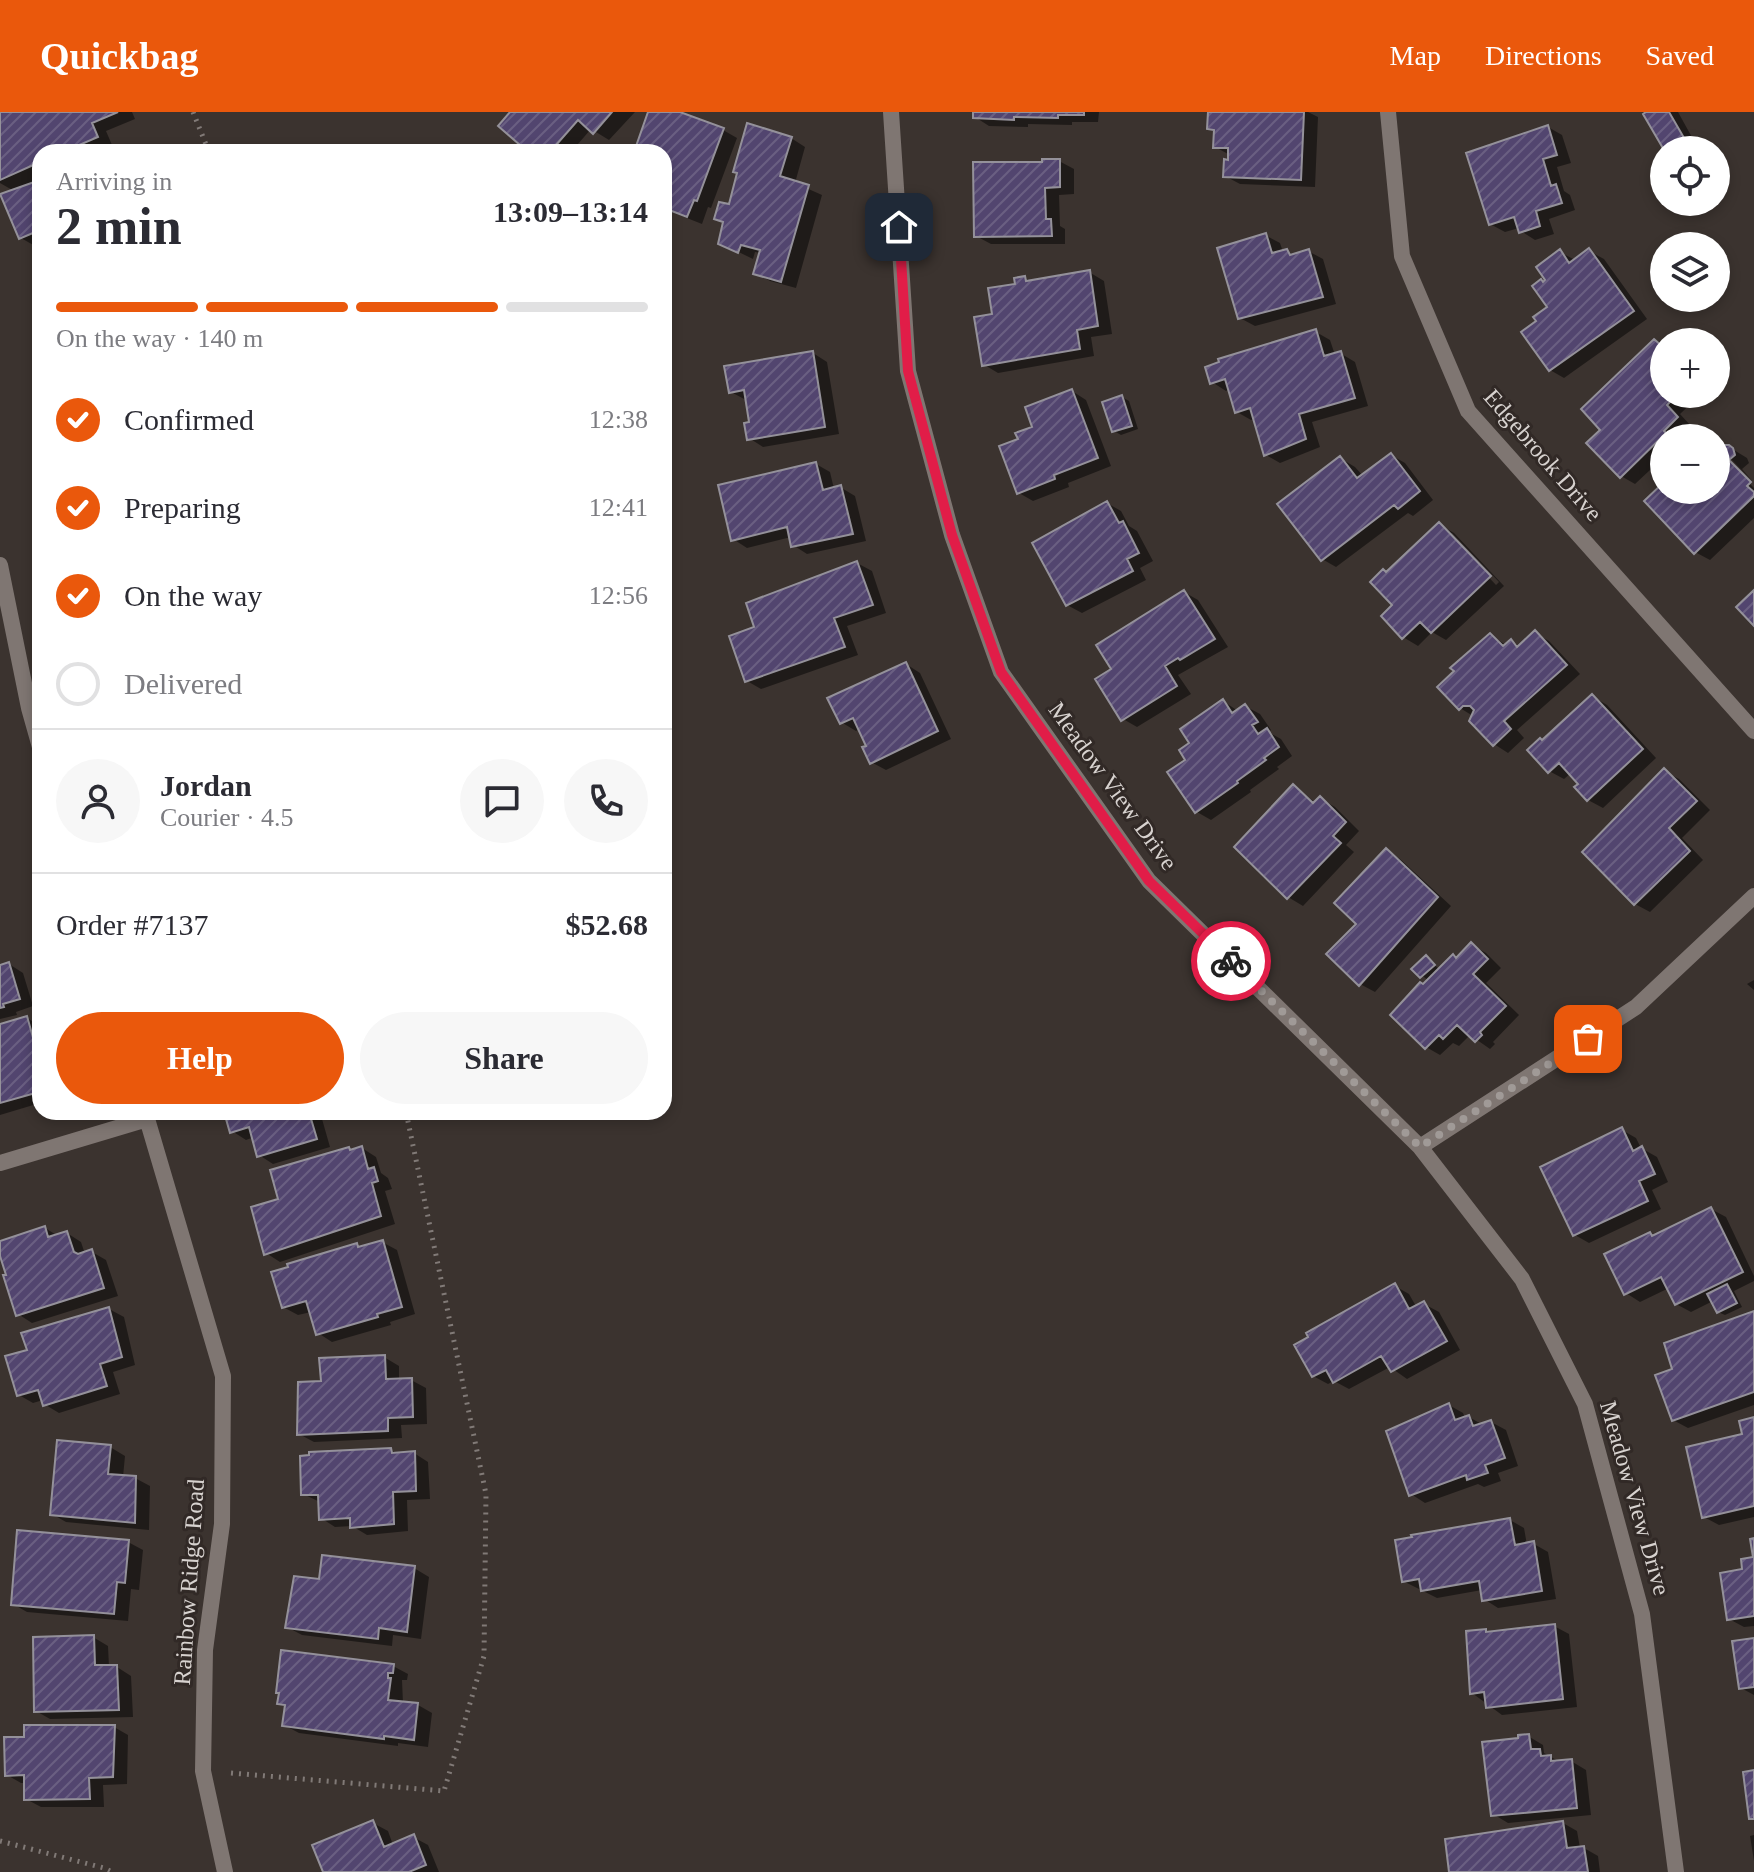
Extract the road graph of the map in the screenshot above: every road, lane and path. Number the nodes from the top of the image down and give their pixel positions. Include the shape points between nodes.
1 (193, 112) edge
2 (891, 112) edge
3 (1388, 112) edge
4 (206, 144) edge
5 (0, 565) edge
6 (32, 719) edge
7 (1754, 731) edge
8 (1754, 896) edge
9 (134, 1120) edge
10 (147, 1120) edge
11 (408, 1120) edge
12 (1420, 1147) junction
13 (0, 1163) edge
14 (203, 1771) junction
15 (0, 1841) edge
16 (112, 1872) edge
17 (225, 1872) edge
18 (1676, 1872) edge

1 - 4 path
2 - 12 street, Meadow View Drive via 908,371 952,535 1001,672 1149,881
3 - 7 street, Edgebrook Drive via 1402,256 1468,411
5 - 6 street
8 - 12 street via 1636,1007
9 - 13 street
10 - 14 street, Rainbow Ridge Road via 223,1376 222,1524 205,1650
11 - 14 path via 486,1494 484,1656 444,1791
12 - 18 street, Meadow View Drive via 1522,1279 1585,1404 1642,1614
14 - 17 street, Rainbow Ridge Road
15 - 16 path

